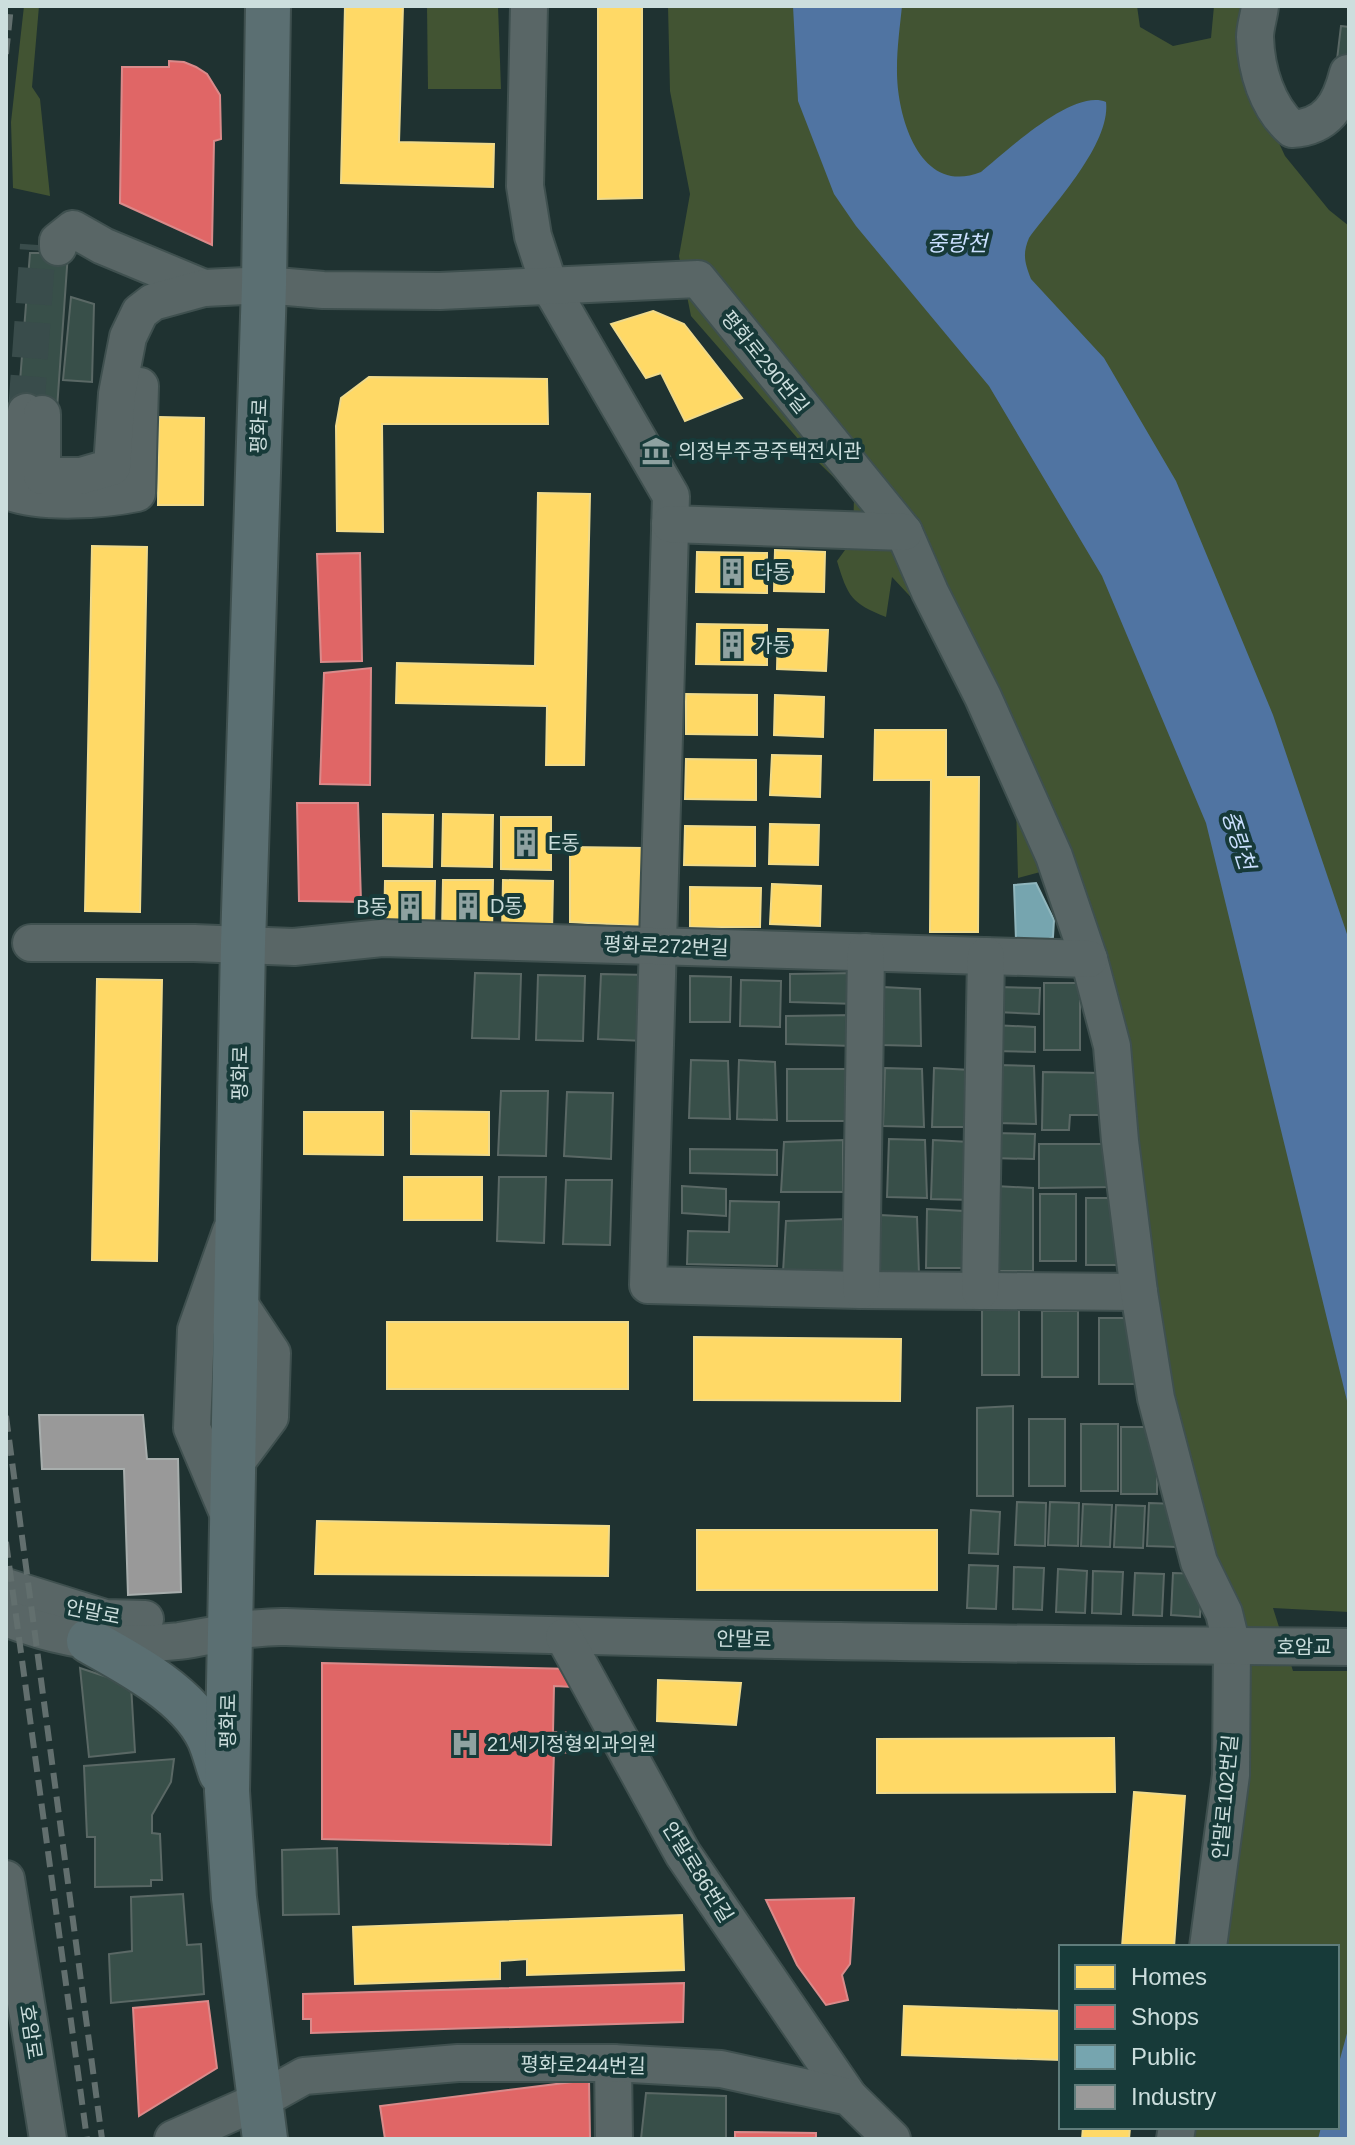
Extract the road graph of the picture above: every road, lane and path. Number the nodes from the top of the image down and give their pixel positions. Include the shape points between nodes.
1 (268, 6) edge
2 (529, 6) edge
3 (1260, 6) edge
4 (1348, 73) edge
5 (56, 241) dead end
6 (264, 285) junction
7 (549, 285) junction
8 (204, 288) junction
9 (34, 413) tunnel mouth
10 (670, 524) junction
11 (904, 532) junction
12 (31, 943) dead end
13 (243, 944) junction
14 (657, 946) junction
15 (866, 952) junction
16 (986, 956) junction
17 (1089, 959) junction
18 (237, 1214) junction
19 (861, 1290) junction
20 (980, 1291) junction
21 (1139, 1292) junction
22 (231, 1521) junction
23 (6, 1587) edge
24 (6, 1618) edge
25 (229, 1633) junction
26 (564, 1637) junction
27 (89, 1641) junction
28 (1246, 1646) junction
29 (1349, 1647) edge
30 (227, 1791) junction
31 (6, 1879) edge
32 (1208, 1945) edge
33 (613, 2063) junction
34 (849, 2097) junction
35 (263, 2120) edge
36 (48, 2139) edge
37 (173, 2139) edge
38 (614, 2139) edge
39 (892, 2139) edge

1 - 6 main road, 평화로
2 - 7 street via 525,186 533,236
3 - 4 street via 1255,36 1263,84 1278,117 1292,129 1310,128 1327,115 1342,98
5 - 8 street via 103,246
6 - 7 street, 평화로290번길 via 411,291
6 - 8 street, 평화로290번길
6 - 13 main road, 평화로
7 - 10 street via 671,496
7 - 11 street, 평화로290번길 via 698,279
8 - 9 street via 153,302 140,312 128,337 120,380 112,467 81,476 42,476
10 - 11 street
10 - 14 street
11 - 17 street, 평화로290번길 via 1054,856
12 - 13 street, 평화로272번길
13 - 14 street, 평화로272번길 via 294,947 382,938
13 - 18 main road, 평화로
14 - 15 street, 평화로272번길
14 - 19 street via 648,1285
15 - 16 street, 평화로272번길
15 - 19 street
16 - 17 street, 평화로272번길
16 - 20 street
17 - 21 street, 평화로290번길 via 1112,1046
18 - 22 main road, 평화로
18 - 22 street via 196,1330 192,1428
19 - 20 street
20 - 21 street
21 - 28 street, 안말로102번길 via 1165,1441 1199,1562
22 - 25 main road, 평화로
23 - 25 street, 안말로 via 105,1618 175,1620
24 - 27 street, 안말로
25 - 26 street, 안말로 via 276,1627
25 - 27 street, 안말로 via 175,1641
25 - 30 main road, 평화로
26 - 28 street, 안말로
26 - 34 street, 안말로86번길 via 683,1854
27 - 30 main road via 193,1714 208,1736
28 - 29 street, 호암교
28 - 32 street, 안말로102번길
30 - 35 main road, 평화로 via 234,1898
31 - 36 street, 호암로
33 - 34 street, 평화로244번길 via 721,2069
33 - 35 street, 평화로244번길 via 458,2063 304,2076
33 - 38 street
34 - 39 street
35 - 37 street, 평화로244번길

